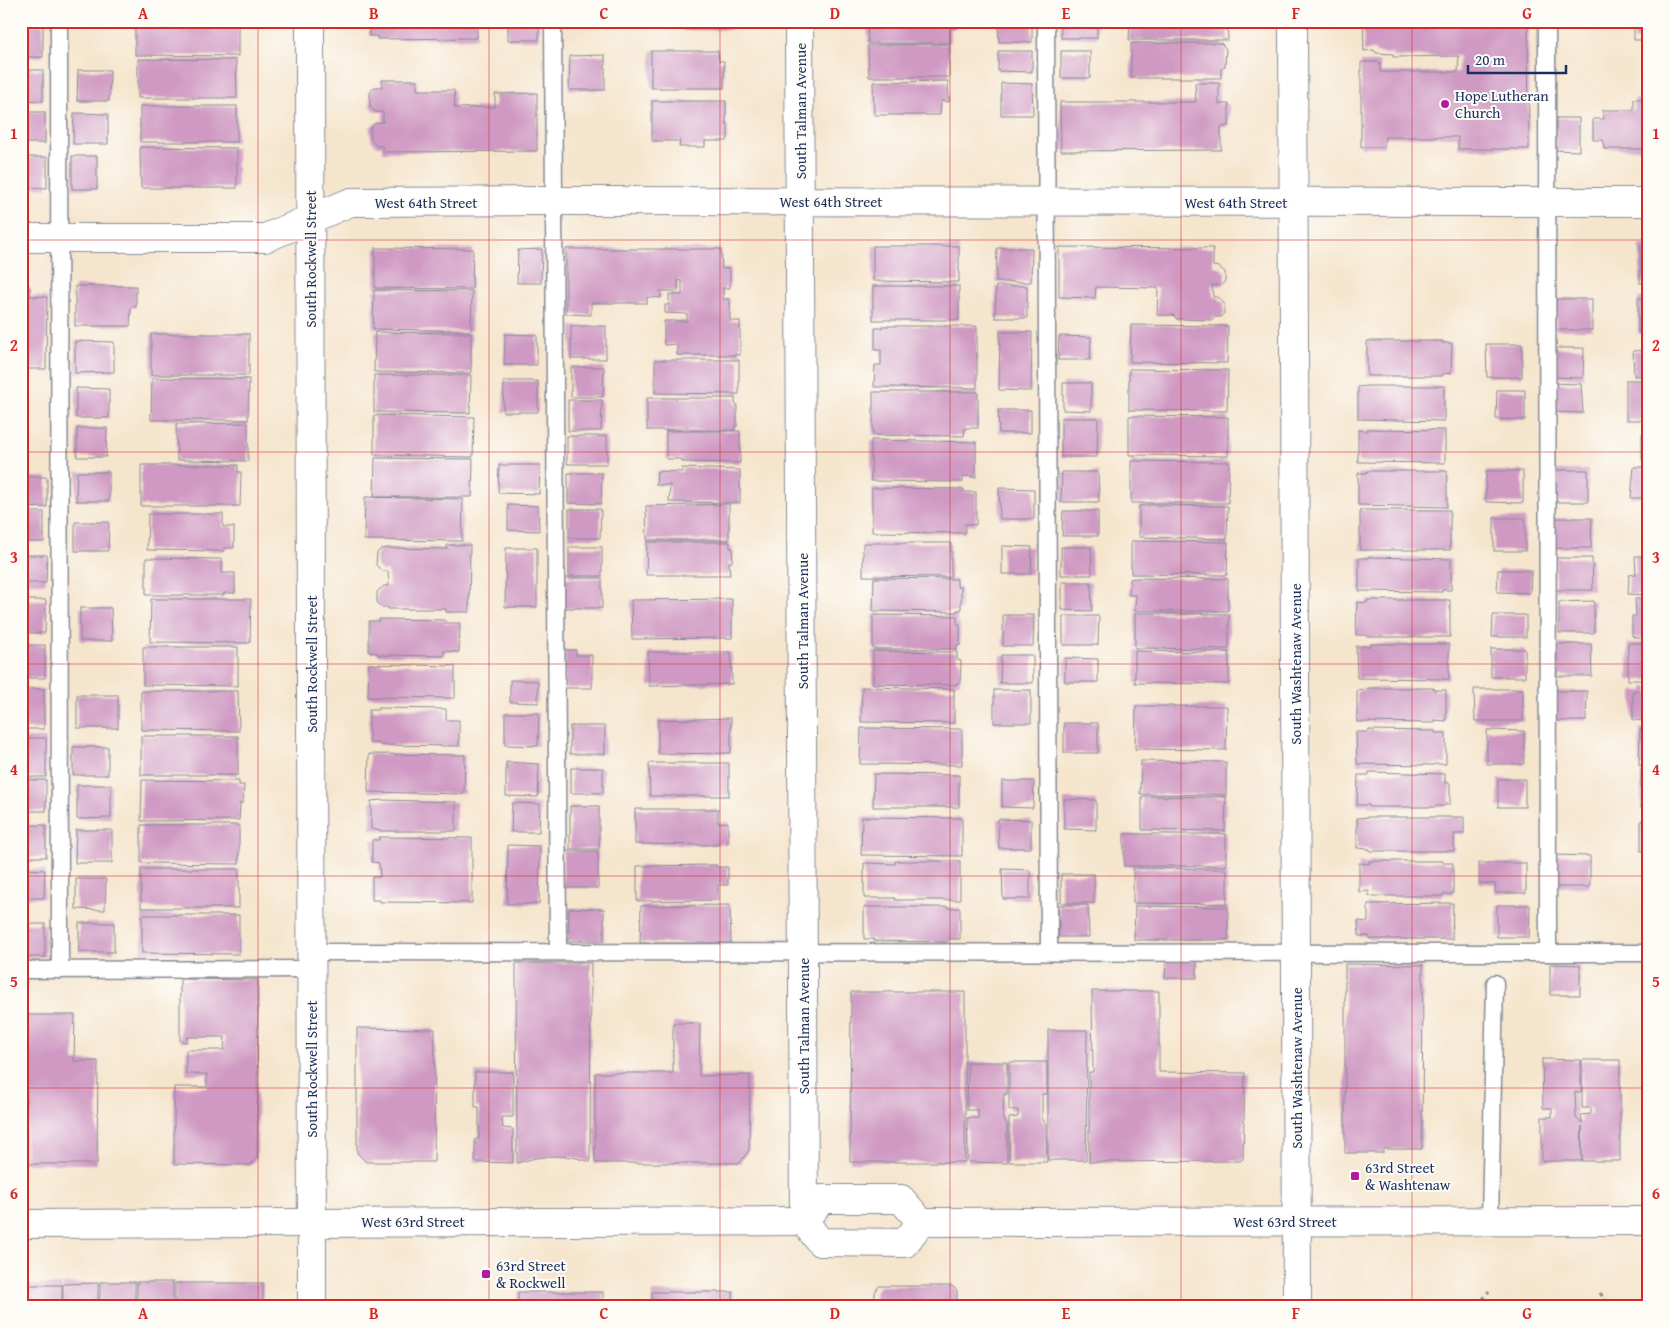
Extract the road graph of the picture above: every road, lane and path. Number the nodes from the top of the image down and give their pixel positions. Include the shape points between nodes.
1 (59, 21) edge
2 (310, 21) edge
3 (552, 21) edge
4 (800, 21) edge
5 (1046, 21) edge
6 (1293, 21) edge
7 (1547, 21) edge
8 (553, 201) junction
9 (800, 201) junction
10 (1047, 201) junction
11 (1293, 202) junction
12 (1547, 202) junction
13 (1649, 202) edge
14 (310, 220) junction
15 (21, 238) edge
16 (60, 238) junction
17 (558, 952) junction
18 (803, 952) junction
19 (1049, 952) junction
20 (1296, 952) junction
21 (1548, 953) junction
22 (1649, 953) edge
23 (311, 960) junction
24 (21, 970) edge
25 (60, 970) junction
26 (1495, 983) dead end
27 (1649, 1220) edge
28 (804, 1221) junction
29 (1296, 1221) junction
30 (1490, 1221) junction
31 (312, 1222) junction
32 (921, 1222) junction
33 (21, 1224) edge
34 (1489, 1291) dead end
35 (1600, 1292) dead end
36 (312, 1306) edge
37 (1297, 1306) edge
38 (1478, 1306) edge
39 (1610, 1306) edge

1 - 16 lane
2 - 14 street, South Rockwell Street
3 - 8 lane
4 - 9 street, South Talman Avenue
5 - 10 lane
6 - 11 street, South Washtenaw Avenue
7 - 12 lane
8 - 9 street, West 64th Street
8 - 14 street, West 64th Street via 351,202
8 - 17 lane
9 - 10 street, West 64th Street
9 - 18 street, South Talman Avenue
10 - 11 street, West 64th Street
10 - 19 lane
11 - 12 street, West 64th Street
11 - 20 street, South Washtenaw Avenue
12 - 13 street, West 64th Street
12 - 21 lane
14 - 16 street, West 64th Street via 265,238
14 - 23 street, South Rockwell Street
15 - 16 street, West 64th Street
16 - 25 lane
17 - 18 lane
17 - 23 lane
18 - 19 lane
18 - 28 street, South Talman Avenue
19 - 20 lane
20 - 21 lane
20 - 29 street, South Washtenaw Avenue
21 - 22 lane
23 - 25 lane
23 - 31 street, South Rockwell Street
24 - 25 lane
26 - 30 lane
27 - 30 street, West 63rd Street
28 - 31 street, West 63rd Street
28 - 32 street via 822,1199 836,1198 901,1199
28 - 32 street via 820,1242 906,1243
29 - 30 street, West 63rd Street
29 - 32 street, West 63rd Street
29 - 37 street, South Washtenaw Avenue
31 - 33 street, West 63rd Street
31 - 36 street, South Rockwell Street
34 - 38 path
35 - 39 path

